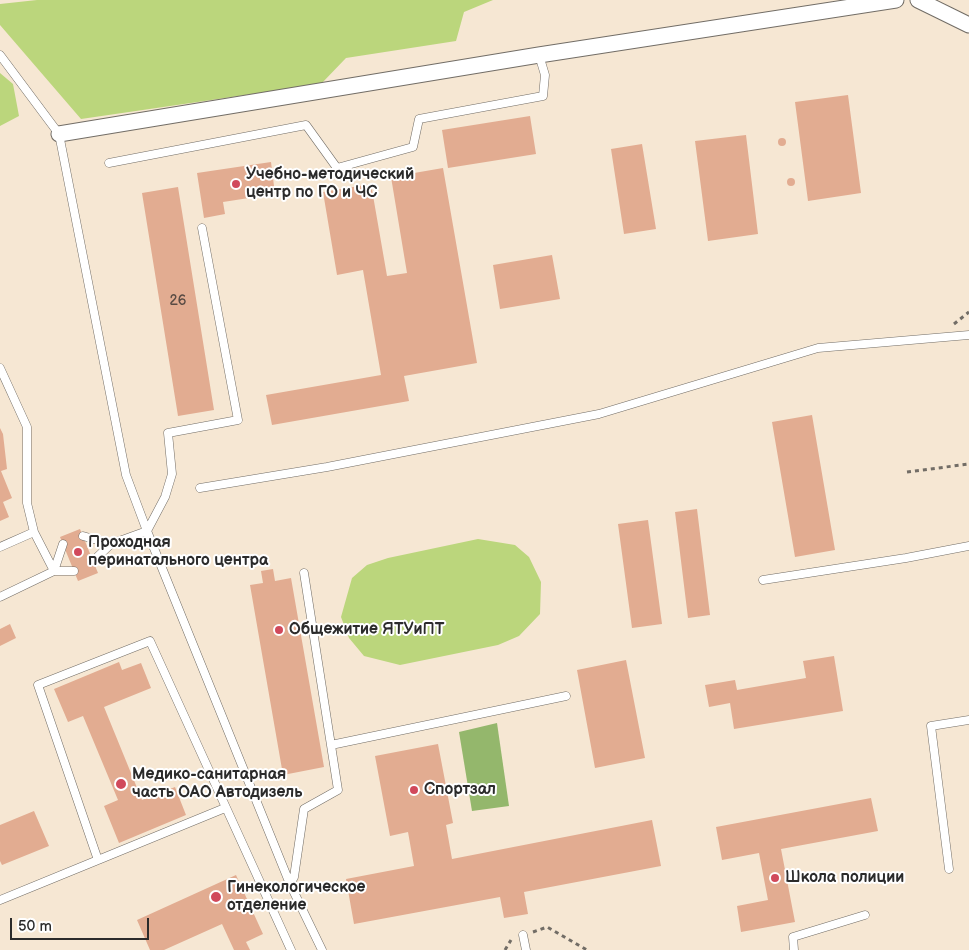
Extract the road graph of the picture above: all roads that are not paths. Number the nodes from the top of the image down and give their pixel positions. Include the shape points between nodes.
1 (896, 0) edge
2 (918, 0) edge
3 (969, 26) edge
4 (0, 55) edge
5 (539, 55) junction
6 (59, 134) junction
7 (109, 162) dead end
8 (202, 228) dead end
9 (969, 335) edge
10 (0, 368) edge
11 (200, 488) dead end
12 (147, 531) junction
13 (34, 532) junction
14 (83, 536) dead end
15 (63, 544) dead end
16 (111, 544) junction
17 (969, 546) edge
18 (0, 547) edge
19 (93, 561) dead end
20 (74, 570) dead end
21 (54, 571) junction
22 (304, 573) dead end
23 (763, 580) dead end
24 (0, 597) edge
25 (566, 696) dead end
26 (969, 720) edge
27 (331, 745) junction
28 (225, 808) junction
29 (98, 860) junction
30 (949, 869) dead end
31 (290, 884) junction
32 (0, 900) edge
33 (865, 915) dead end
34 (523, 935) dead end
35 (291, 950) edge
36 (322, 950) edge
37 (526, 950) edge
38 (794, 950) edge

1 - 5 street
2 - 3 street
4 - 6 lane
5 - 6 street
5 - 7 lane via 545,75 543,96 419,119 414,147 337,168 306,125
6 - 12 lane via 126,475
8 - 12 lane via 238,420 168,433 172,474 165,497
9 - 11 lane via 818,348 599,414 328,467
10 - 13 lane via 27,427 27,503
12 - 16 lane
12 - 31 lane
13 - 18 lane
13 - 21 lane
14 - 16 lane
15 - 21 lane
16 - 19 lane
17 - 23 lane
20 - 21 lane
21 - 24 lane
22 - 27 lane
25 - 27 lane
26 - 30 lane via 931,726
27 - 31 lane via 338,790 304,809 294,877
28 - 29 lane
28 - 29 lane via 150,641 38,685
28 - 35 lane
29 - 32 lane
31 - 36 lane
33 - 38 lane via 793,937
34 - 37 lane

